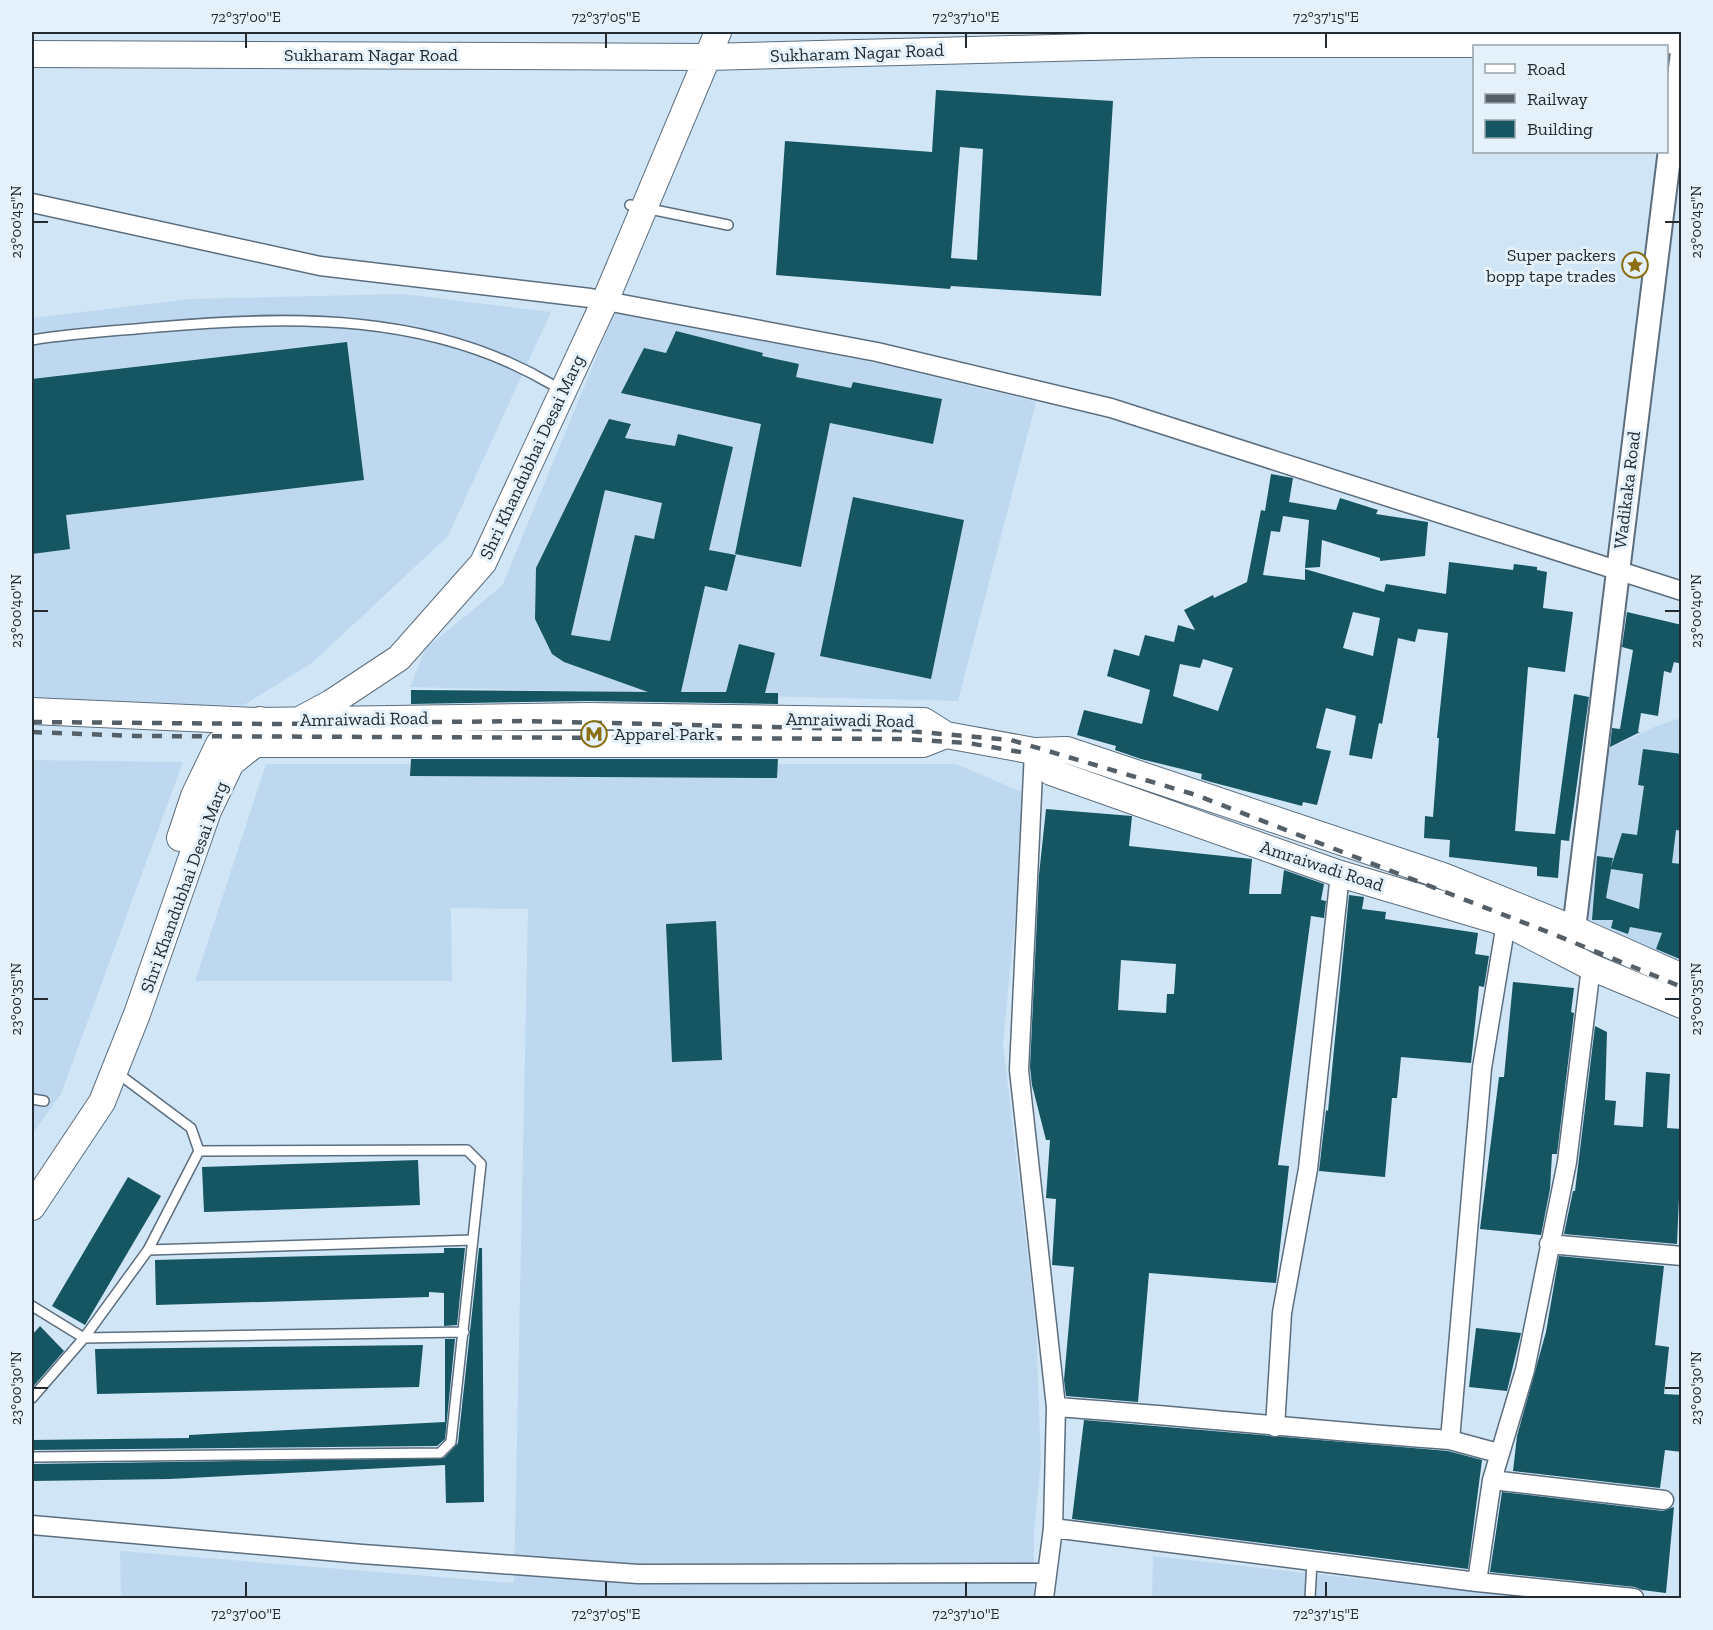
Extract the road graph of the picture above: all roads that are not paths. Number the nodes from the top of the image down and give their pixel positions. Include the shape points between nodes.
1 (704, 32) edge
2 (718, 32) edge
3 (1467, 38) edge
4 (1682, 40) edge
5 (1682, 51) edge
6 (32, 54) edge
7 (700, 57) junction
8 (32, 203) edge
9 (637, 207) junction
10 (728, 225) dead end
11 (598, 300) junction
12 (32, 340) edge
13 (551, 384) junction
14 (1617, 570) junction
15 (1682, 591) edge
16 (32, 711) edge
17 (177, 718) junction
18 (296, 719) junction
19 (256, 732) junction
20 (946, 735) junction
21 (219, 744) junction
22 (1034, 751) junction
23 (194, 824) junction
24 (1340, 874) junction
25 (1506, 923) junction
26 (1574, 929) junction
27 (1591, 967) junction
28 (1682, 977) edge
29 (1682, 1005) edge
30 (115, 1071) junction
31 (32, 1099) edge
32 (44, 1101) dead end
33 (199, 1151) junction
34 (32, 1180) edge
35 (32, 1207) edge
36 (473, 1240) junction
37 (1549, 1244) junction
38 (148, 1250) junction
39 (1682, 1256) edge
40 (32, 1306) edge
41 (464, 1332) junction
42 (84, 1338) junction
43 (32, 1398) edge
44 (1056, 1407) junction
45 (1275, 1427) junction
46 (1450, 1440) junction
47 (1498, 1453) junction
48 (32, 1457) edge
49 (1492, 1479) junction
50 (1664, 1500) dead end
51 (32, 1525) edge
52 (1053, 1528) junction
53 (1312, 1561) junction
54 (1046, 1573) junction
55 (1477, 1582) junction
56 (1044, 1599) edge
57 (1310, 1599) edge
58 (1634, 1599) edge

1 - 7 main road, Shri Khandubhai Desai Marg
2 - 7 main road, Shri Khandubhai Desai Marg
3 - 4 main road, Sukharam Nagar Road
3 - 7 main road, Sukharam Nagar Road via 1089,43
5 - 14 street, Wadikaka Road
6 - 7 main road, Sukharam Nagar Road
7 - 9 main road, Shri Khandubhai Desai Marg
8 - 11 street via 320,266
9 - 10 lane
9 - 11 main road, Shri Khandubhai Desai Marg
11 - 13 main road, Shri Khandubhai Desai Marg
11 - 14 street via 877,352 1111,408
11 - 18 main road, Shri Khandubhai Desai Marg via 483,563 399,658 332,702
12 - 13 lane via 70,333 221,321 361,325 407,329 484,351
13 - 19 main road, Shri Khandubhai Desai Marg via 470,556 389,648
14 - 15 street
14 - 26 street, Wadikaka Road
16 - 17 main road
17 - 19 main road
17 - 21 main road
18 - 19 main road, Shri Khandubhai Desai Marg
18 - 20 main road, Amraiwadi Road via 588,716 910,720 924,721
19 - 20 main road via 922,744
19 - 21 main road
19 - 23 main road, Shri Khandubhai Desai Marg via 231,763
20 - 22 main road, Amraiwadi Road
21 - 23 main road, Shri Khandubhai Desai Marg via 194,796
22 - 24 main road, Amraiwadi Road via 1052,772
22 - 26 main road via 1067,750 1443,876
22 - 44 street via 1019,1070
23 - 30 main road, Shri Khandubhai Desai Marg
23 - 34 main road, Shri Khandubhai Desai Marg via 123,1014 87,1095
24 - 25 main road, Amraiwadi Road
24 - 45 street via 1308,1169 1282,1313
25 - 27 main road, Amraiwadi Road
25 - 46 street via 1482,1068
26 - 28 main road
27 - 29 main road, Amraiwadi Road
27 - 37 street via 1567,1162
30 - 33 lane via 190,1128
30 - 35 main road, Shri Khandubhai Desai Marg via 102,1102
31 - 32 lane
33 - 36 lane via 467,1150 481,1164
33 - 38 lane
36 - 38 lane
36 - 41 lane
37 - 39 street
37 - 47 street via 1525,1370
38 - 42 lane
40 - 42 lane
41 - 42 lane
41 - 48 lane via 451,1442 440,1453
42 - 43 lane
44 - 45 street
44 - 52 street
45 - 46 street
46 - 47 street
47 - 49 street
49 - 50 street
49 - 55 street
51 - 54 street via 638,1574
52 - 53 street
52 - 54 street
53 - 55 street
53 - 57 lane
54 - 56 street
55 - 58 street

